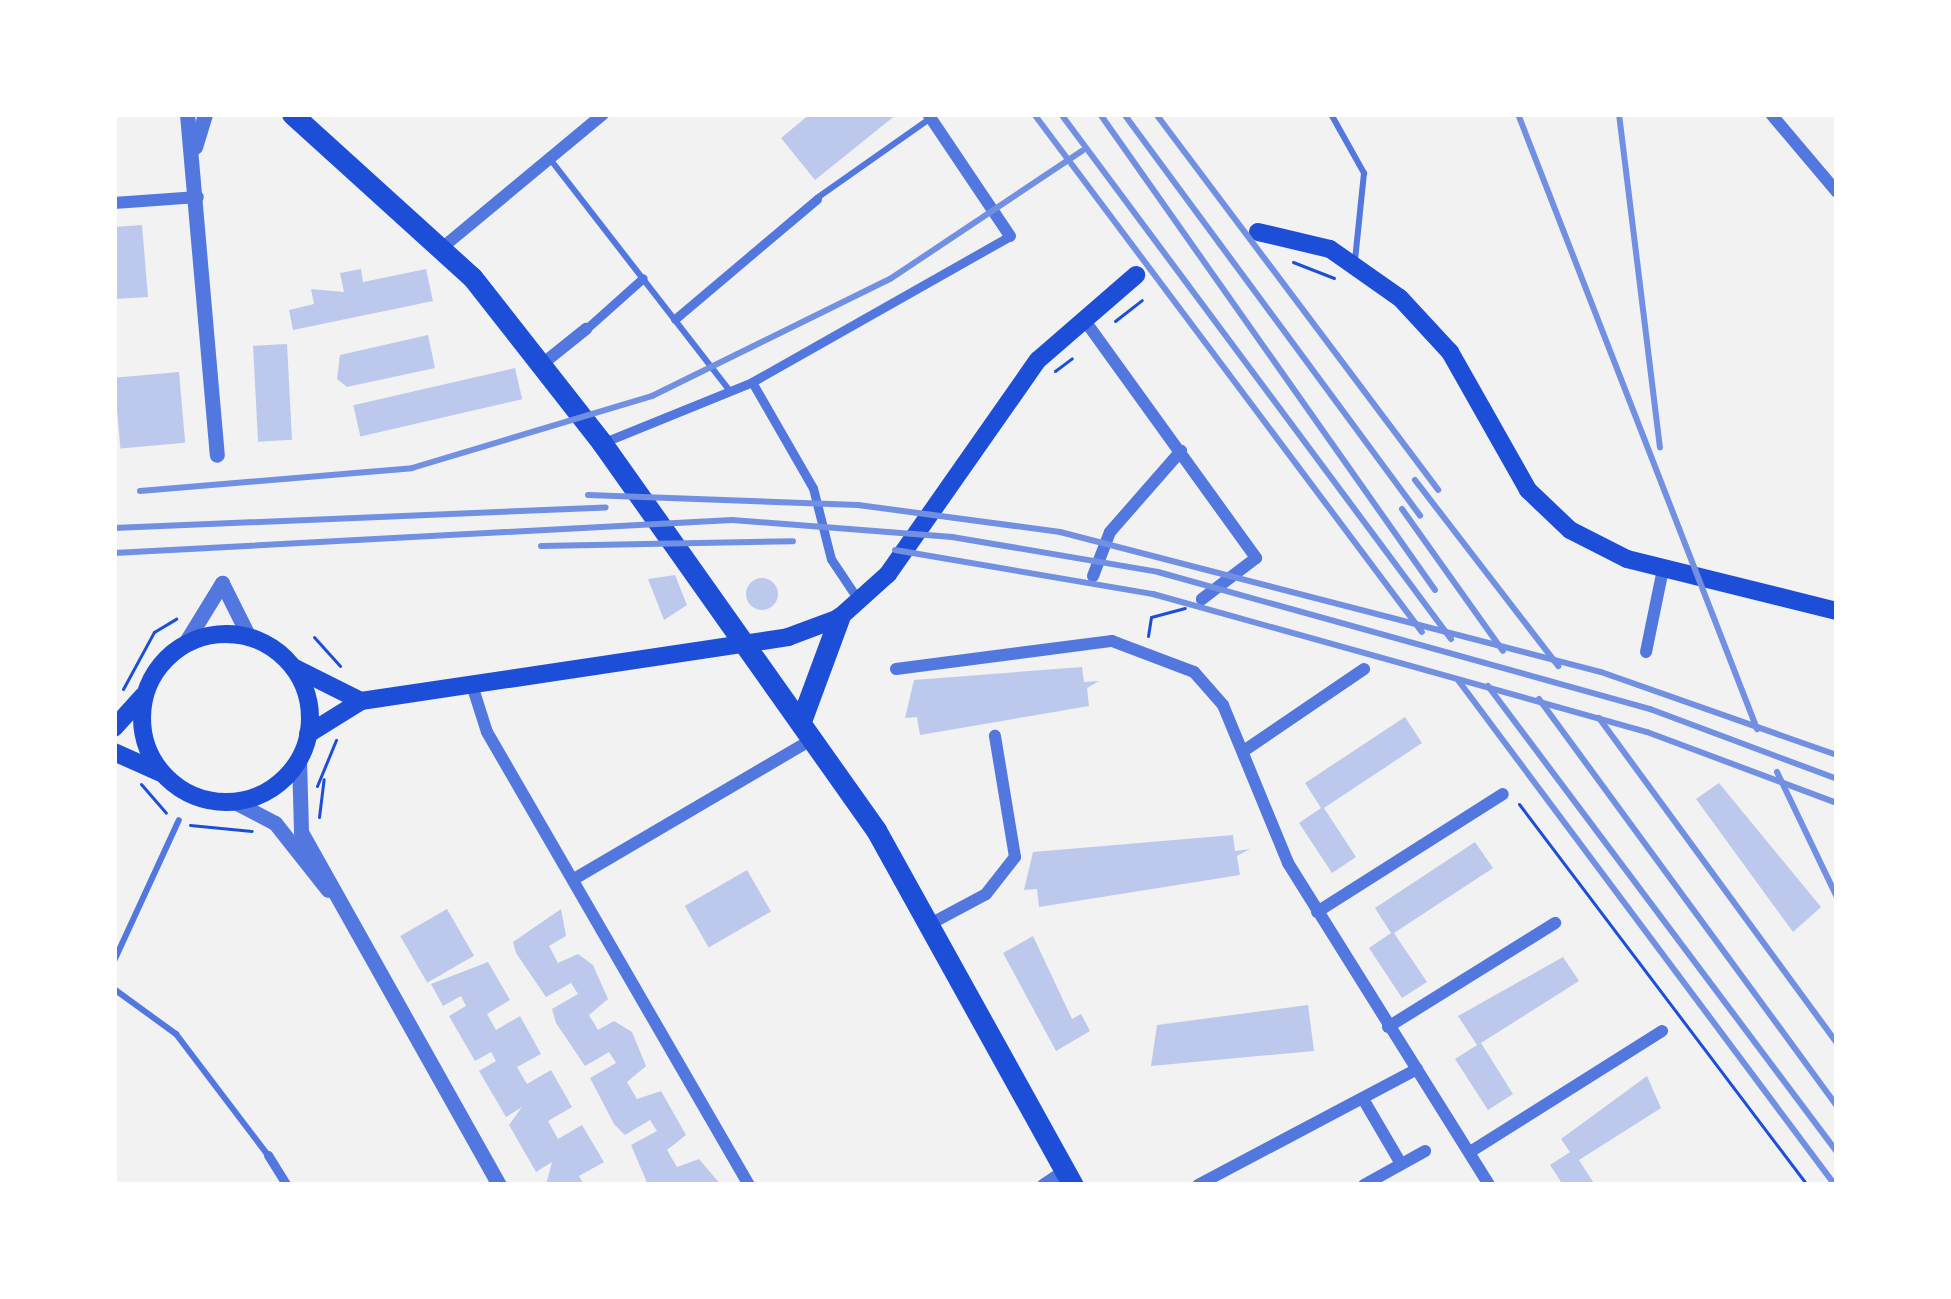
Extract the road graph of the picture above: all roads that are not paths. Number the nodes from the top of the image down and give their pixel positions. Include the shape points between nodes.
1 (187, 114) edge
2 (205, 114) edge
3 (292, 114) edge
4 (603, 114) edge
5 (1331, 114) edge
6 (1771, 114) edge
7 (929, 116) edge
8 (195, 147) junction
9 (550, 159) junction
10 (1837, 192) edge
11 (198, 197) junction
12 (817, 199) joint
13 (114, 203) edge
14 (1258, 232) dead end
15 (1010, 236) joint
16 (443, 247) junction
17 (1354, 263) junction
18 (1136, 275) dead end
19 (643, 278) junction
20 (1083, 317) junction
21 (675, 319) junction
22 (586, 328) joint
23 (541, 364) junction
24 (752, 382) junction
25 (730, 391) junction
26 (602, 443) junction
27 (1181, 452) junction
28 (217, 455) dead end
29 (1663, 569) junction
30 (1093, 576) dead end
31 (1202, 598) road end
32 (860, 602) junction
33 (1837, 610) edge
34 (839, 618) junction
35 (249, 637) junction
36 (740, 640) junction
37 (184, 645) junction
38 (1646, 652) dead end
39 (293, 667) junction
40 (1364, 669) dead end
41 (896, 670) dead end
42 (471, 682) junction
43 (146, 692) junction
44 (361, 701) junction
45 (114, 728) edge
46 (807, 730) junction
47 (308, 734) junction
48 (995, 736) dead end
49 (1245, 750) junction
50 (114, 752) edge
51 (299, 759) junction
52 (165, 775) junction
53 (1506, 793) road end
54 (233, 801) junction
55 (179, 820) road end
56 (574, 879) junction
57 (330, 892) junction
58 (1317, 912) junction
59 (932, 922) junction
60 (1555, 923) dead end
61 (114, 961) edge
62 (114, 989) edge
63 (1388, 1028) junction
64 (1662, 1030) dead end
65 (1417, 1069) junction
66 (1366, 1104) junction
67 (1425, 1151) dead end
68 (1470, 1152) junction
69 (268, 1155) joint
70 (1401, 1164) junction
71 (1069, 1177) edge
72 (287, 1185) edge
73 (499, 1185) edge
74 (749, 1185) edge
75 (1042, 1185) edge
76 (1198, 1185) edge
77 (1364, 1185) edge
78 (1489, 1185) edge

1 - 8 street
2 - 8 street
3 - 16 highway
4 - 9 street
5 - 17 lane via 1364,173
6 - 10 street
7 - 12 lane
7 - 15 street
8 - 11 street
9 - 16 street
9 - 19 lane
11 - 13 street
11 - 28 street
12 - 21 street
14 - 17 main road
15 - 24 street
16 - 23 highway
17 - 29 main road via 1450,352 1539,504 1582,538
18 - 20 main road
19 - 21 lane
19 - 22 street
20 - 27 street
20 - 32 main road via 1031,368
21 - 25 lane
22 - 23 street
23 - 26 highway
24 - 25 street
24 - 32 street
25 - 26 street
26 - 36 highway
27 - 30 street via 1110,532
27 - 31 street via 1256,558
29 - 33 main road
29 - 38 street
32 - 34 main road
34 - 36 main road
34 - 46 highway via 813,671
35 - 37 main road
35 - 37 street via 222,583
35 - 39 main road
36 - 42 main road
36 - 46 highway
37 - 43 main road
39 - 44 main road
39 - 47 main road
40 - 49 street
41 - 49 street via 1070,644 1146,646 1195,672
42 - 44 main road
42 - 56 street via 487,732
43 - 45 main road
43 - 52 main road via 145,739
44 - 47 main road
46 - 56 street
46 - 59 highway
47 - 51 main road
48 - 59 street via 1015,857 986,894
49 - 58 street
50 - 52 main road
51 - 54 main road via 271,788
51 - 57 street via 306,778 294,811
52 - 54 main road
53 - 58 street
54 - 57 street via 275,823
55 - 61 lane
56 - 74 street
57 - 73 street
58 - 63 street
59 - 71 highway
60 - 63 street
62 - 69 lane via 176,1034
63 - 65 street
64 - 68 street
65 - 66 street
65 - 68 street
66 - 70 street
66 - 76 street
67 - 70 street
68 - 78 street
69 - 72 street
70 - 77 street
71 - 75 street

